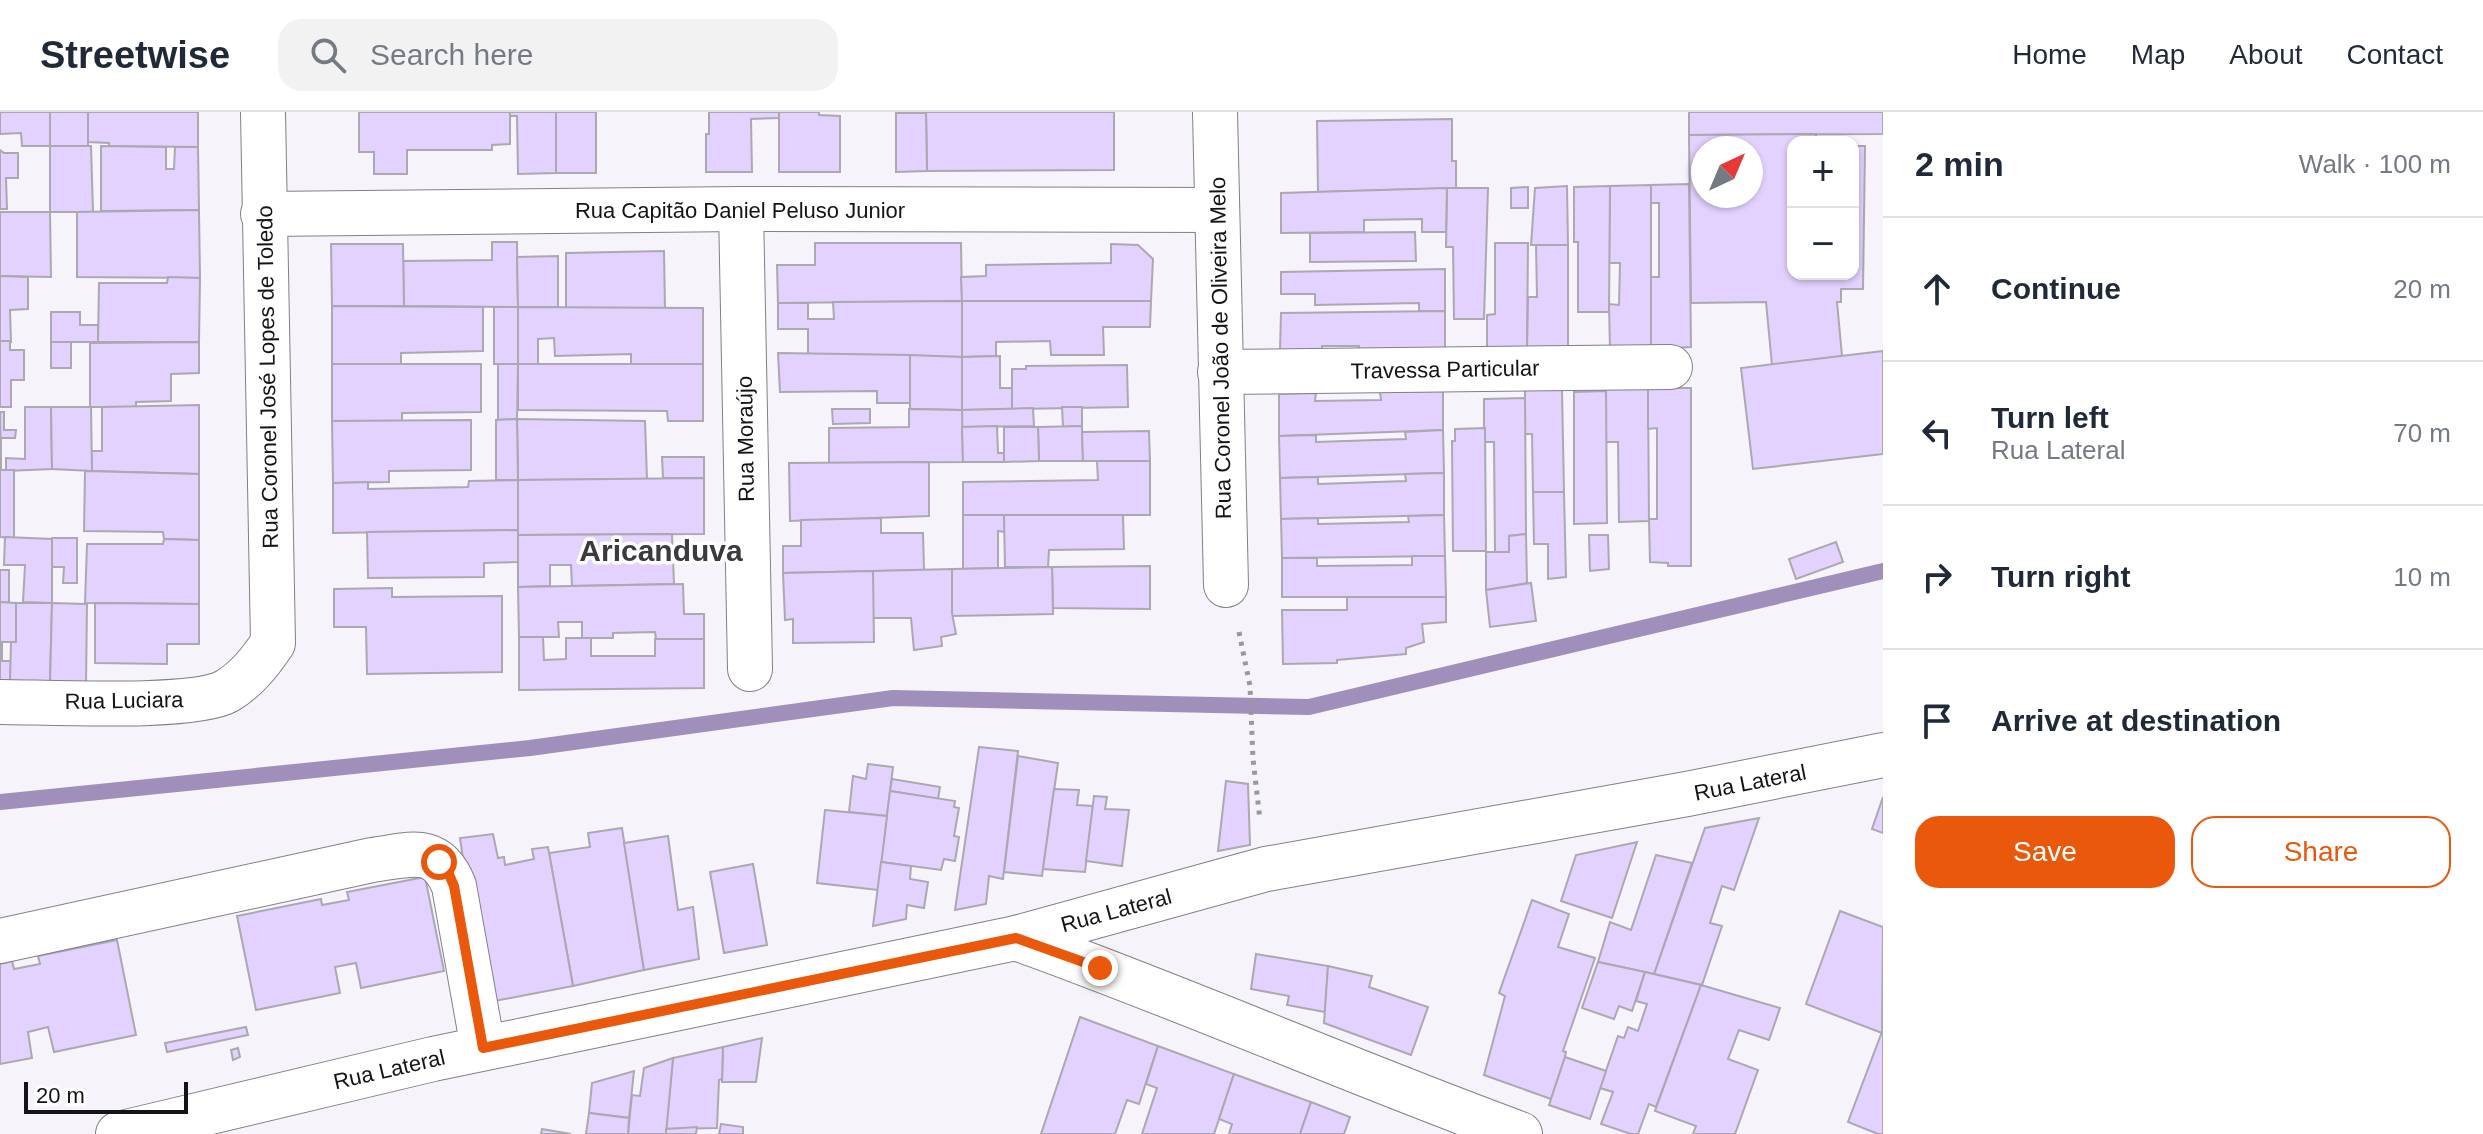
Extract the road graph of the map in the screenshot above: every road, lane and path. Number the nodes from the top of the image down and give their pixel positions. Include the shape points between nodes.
1 (263, 112) edge
2 (1215, 112) edge
3 (741, 209) junction
4 (1217, 210) junction
5 (263, 214) junction
6 (1670, 367) dead end
7 (1220, 372) junction
8 (1226, 585) dead end
9 (273, 643) joint
10 (750, 669) dead end
11 (1250, 686) dead end
12 (0, 702) edge
13 (1883, 755) edge
14 (1266, 869) junction
15 (1016, 938) junction
16 (0, 941) edge
17 (483, 1048) junction
18 (118, 1134) edge
19 (1520, 1134) edge

1 - 5 street, Rua Coronel José Lopes de Toledo
2 - 4 street, Rua Coronel João de Oliveira Melo
3 - 4 street, Rua Capitão Daniel Peluso Junior
3 - 5 street, Rua Capitão Daniel Peluso Junior
3 - 10 street, Rua Moraújo
4 - 7 street, Rua Coronel João de Oliveira Melo
5 - 9 street, Rua Coronel José Lopes de Toledo
6 - 7 street, Travessa Particular
7 - 8 street, Rua Coronel João de Oliveira Melo
9 - 12 street, Rua Luciara via 254,670 224,693 177,702
11 - 14 path
13 - 14 street, Rua Lateral
14 - 15 street, Rua Lateral
15 - 17 street, Rua Lateral
15 - 19 street
16 - 17 street via 372,860 432,856 454,886
17 - 18 street, Rua Lateral

